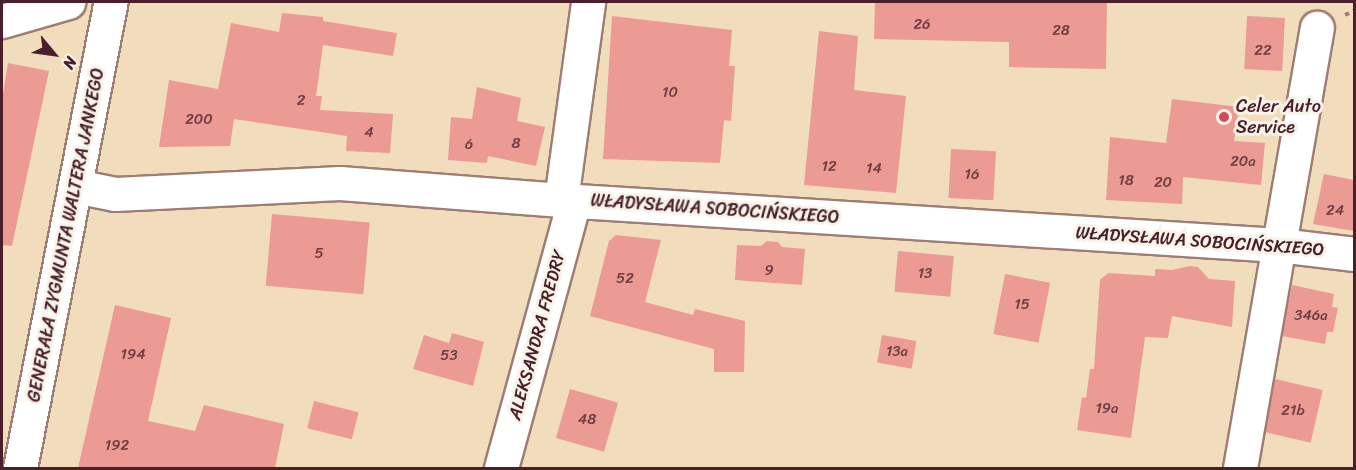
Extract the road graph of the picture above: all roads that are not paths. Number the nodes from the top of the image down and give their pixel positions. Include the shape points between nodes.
1 (68, 2) edge
2 (107, 2) edge
3 (588, 2) edge
4 (2, 21) edge
5 (1317, 28) dead end
6 (75, 186) junction
7 (568, 200) junction
8 (1279, 245) junction
9 (1354, 254) edge
10 (20, 468) edge
11 (501, 468) edge
12 (1240, 468) edge

1 - 4 street
2 - 6 street, GENERAŁA ZYGMUNTA WALTERA JANKEGO
3 - 7 street, ALEKSANDRA FREDRY
5 - 8 street
6 - 7 street, WŁADYSŁAWA SOBOCIŃSKIEGO via 115,194 340,183
6 - 10 street, GENERAŁA ZYGMUNTA WALTERA JANKEGO
7 - 8 street, WŁADYSŁAWA SOBOCIŃSKIEGO
7 - 11 street, ALEKSANDRA FREDRY
8 - 9 street, WŁADYSŁAWA SOBOCIŃSKIEGO
8 - 12 street

